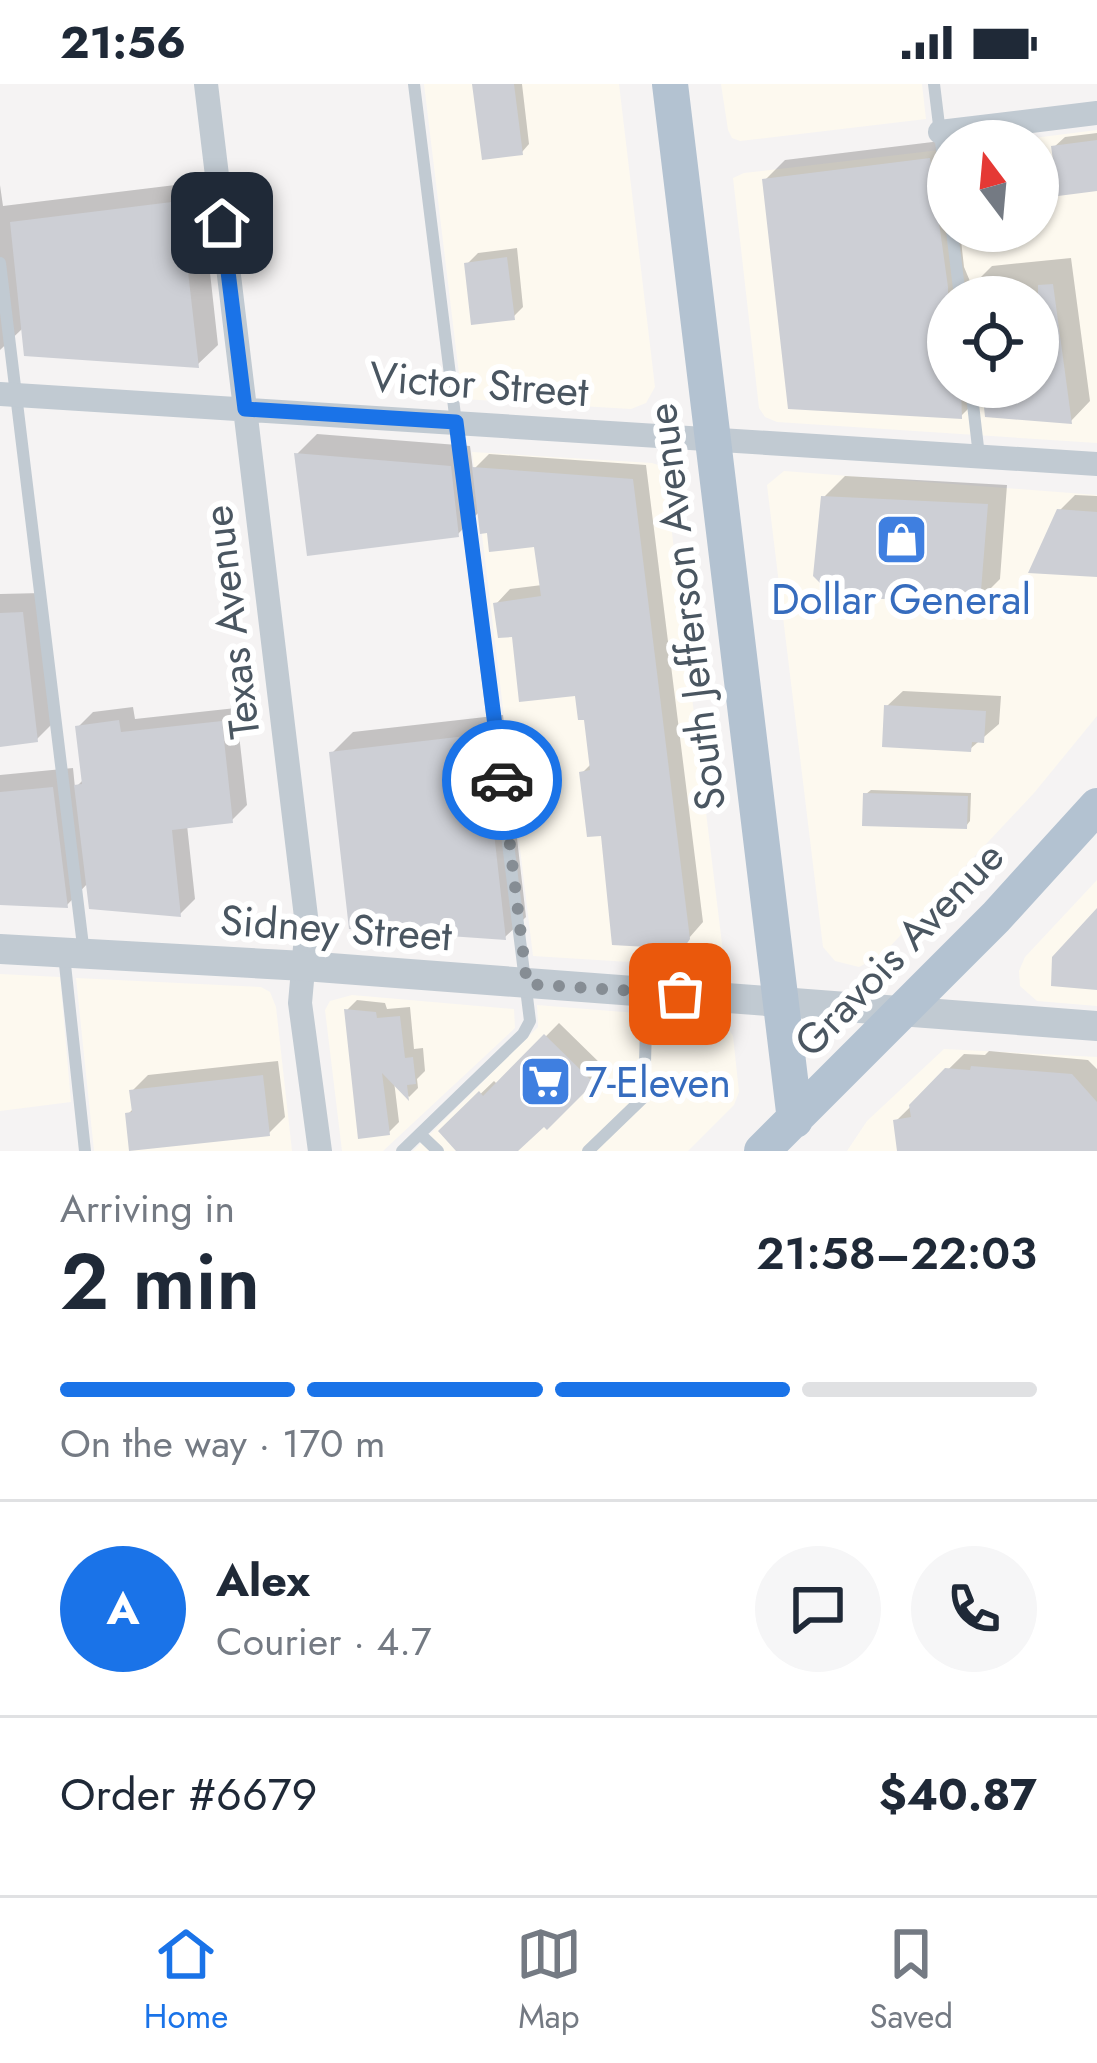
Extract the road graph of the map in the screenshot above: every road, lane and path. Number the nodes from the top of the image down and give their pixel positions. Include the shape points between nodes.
1 (206, 84) edge
2 (414, 84) edge
3 (670, 84) edge
4 (934, 84) edge
5 (1097, 113) edge
6 (939, 120) edge
7 (1036, 120) edge
8 (0, 263) edge
9 (8, 395) edge
10 (973, 408) edge
11 (245, 409) junction
12 (456, 422) junction
13 (712, 438) junction
14 (979, 456) junction
15 (1097, 464) edge
16 (1097, 806) edge
17 (0, 949) edge
18 (74, 954) junction
19 (304, 966) junction
20 (527, 984) junction
21 (647, 992) junction
22 (779, 1000) junction
23 (902, 1013) junction
24 (1097, 1026) edge
25 (795, 1120) junction
26 (420, 1134) junction
27 (595, 1149) edge
28 (85, 1151) edge
29 (320, 1151) edge
30 (402, 1151) edge
31 (438, 1151) edge
32 (762, 1151) edge

1 - 11 street, Texas Avenue
2 - 12 lane
3 - 13 main road, South Jefferson Avenue
4 - 6 lane
5 - 7 street
8 - 9 lane
9 - 11 street, Victor Street
9 - 18 lane
10 - 14 lane
11 - 12 street, Victor Street
11 - 19 street, Texas Avenue via 307,925
12 - 13 street, Victor Street
12 - 20 lane
13 - 14 street, Victor Street
13 - 22 main road, South Jefferson Avenue
14 - 15 street, Victor Street
16 - 23 main road, Gravois Avenue
17 - 18 street, Sidney Street
18 - 19 street, Sidney Street
18 - 28 lane
19 - 20 street, Sidney Street
19 - 29 street, Texas Avenue via 300,1003
20 - 21 street, Sidney Street
20 - 26 lane via 524,1034
21 - 22 street, Sidney Street
21 - 27 lane via 644,1097
22 - 23 street, Sidney Street
22 - 25 main road, South Jefferson Avenue
23 - 24 street, Sidney Street
23 - 25 main road, Gravois Avenue
25 - 32 main road, Gravois Avenue
26 - 30 lane
26 - 31 lane

